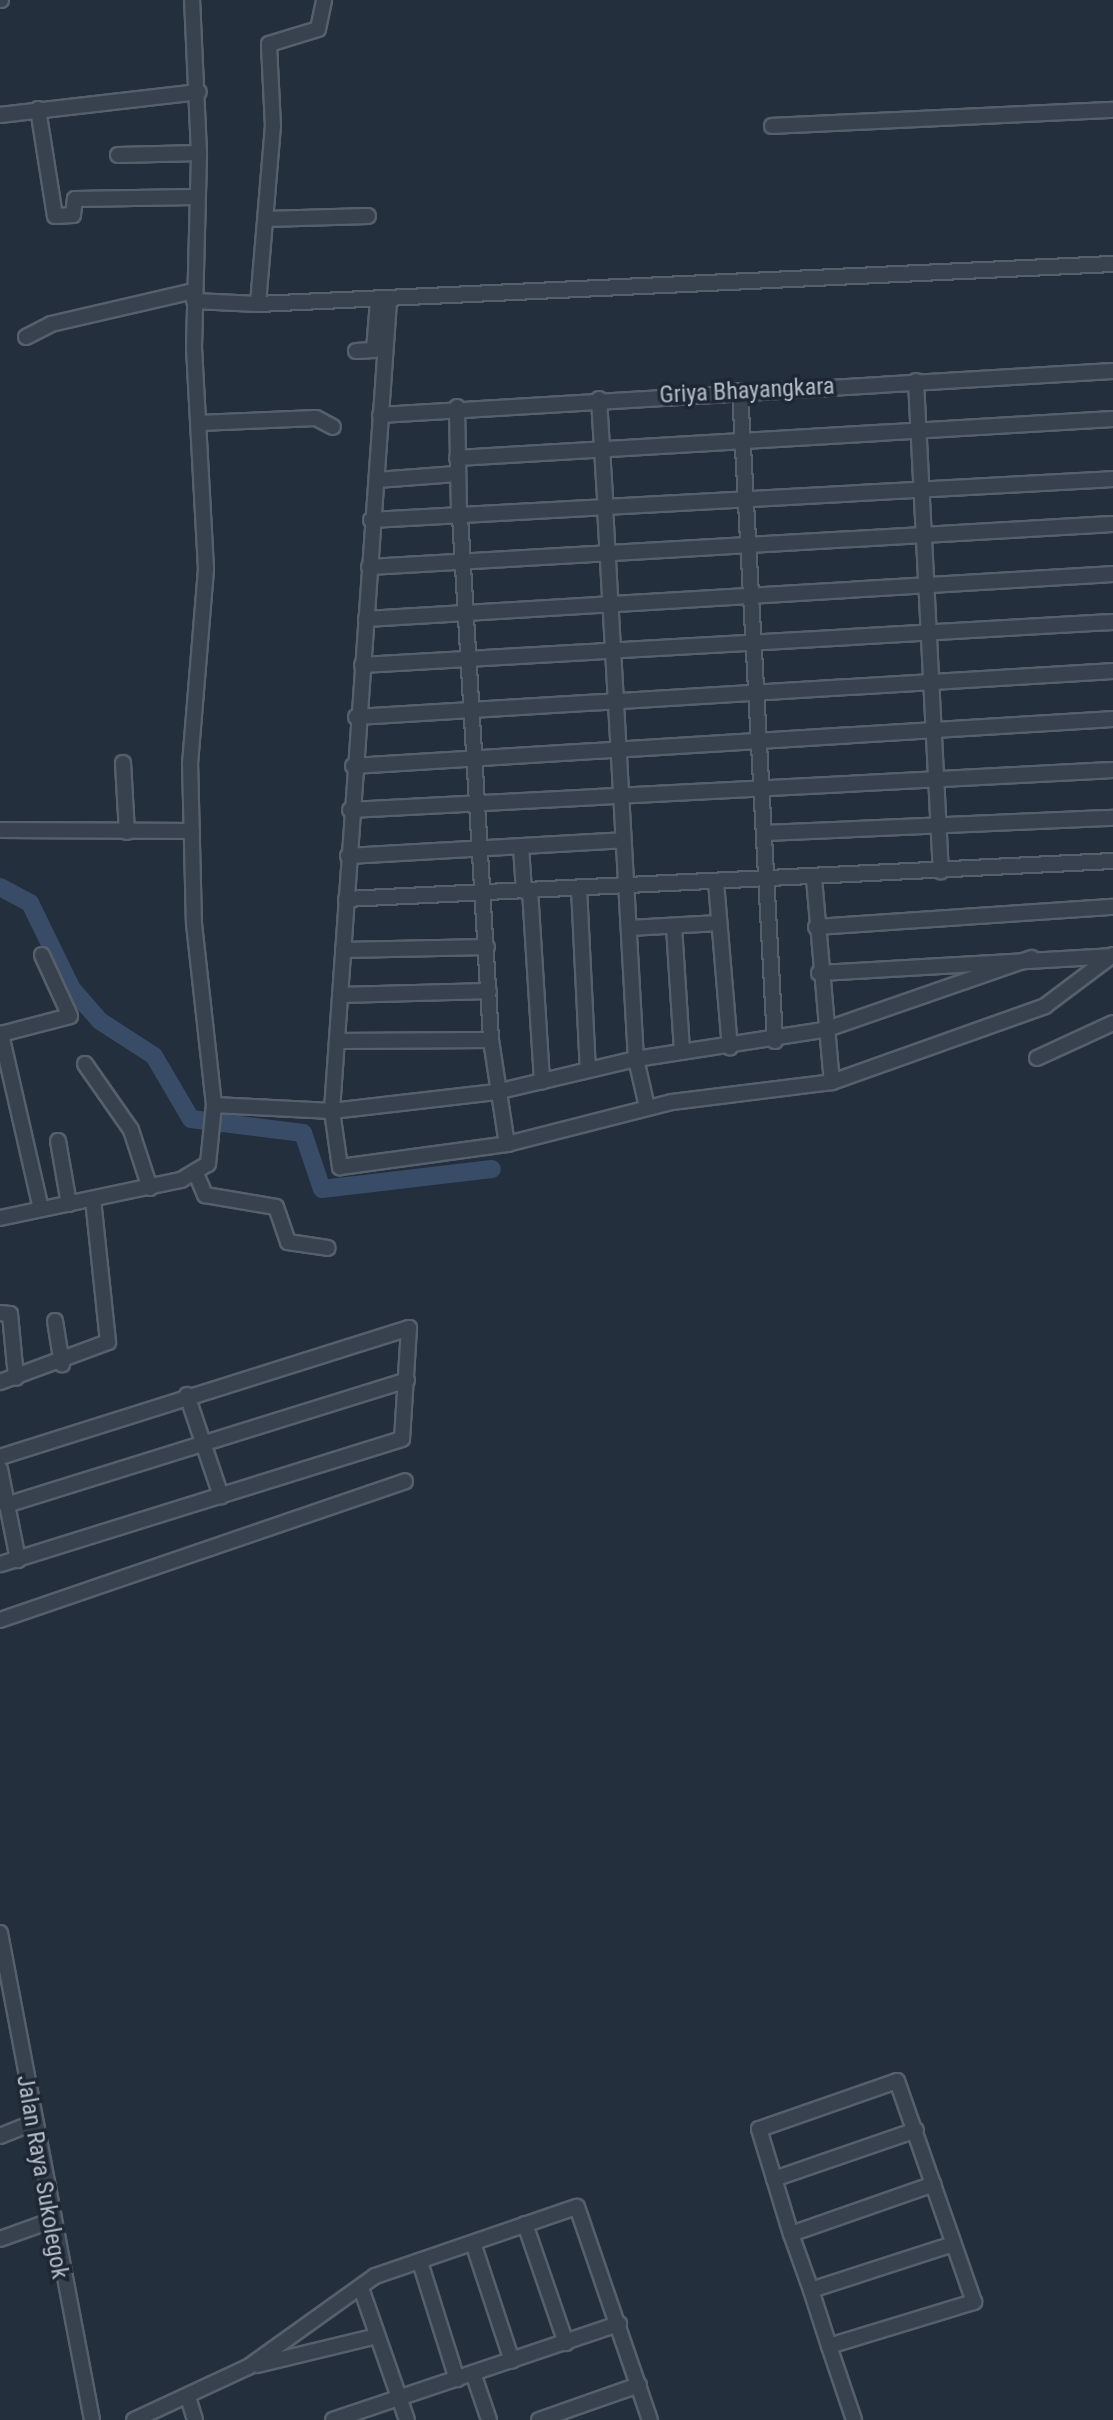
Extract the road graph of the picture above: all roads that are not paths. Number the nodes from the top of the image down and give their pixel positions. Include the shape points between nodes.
1 (192, 0) edge
2 (324, 0) edge
3 (199, 92) junction
4 (38, 109) junction
5 (1113, 110) edge
6 (0, 115) edge
7 (772, 126) dead end
8 (199, 153) junction
9 (118, 155) dead end
10 (194, 197) junction
11 (368, 216) dead end
12 (266, 219) junction
13 (1113, 264) edge
14 (194, 296) junction
15 (383, 301) junction
16 (258, 304) junction
17 (26, 337) dead end
18 (356, 351) dead end
19 (1113, 371) edge
20 (916, 381) junction
21 (740, 391) junction
22 (599, 399) junction
23 (457, 407) junction
24 (380, 415) junction
25 (1113, 419) edge
26 (199, 423) junction
27 (333, 427) dead end
28 (919, 430) junction
29 (744, 440) junction
30 (602, 449) junction
31 (457, 458) junction
32 (1113, 470) edge
33 (456, 474) junction
34 (1113, 479) edge
35 (377, 480) junction
36 (921, 484) junction
37 (748, 495) junction
38 (605, 502) junction
39 (459, 512) junction
40 (371, 515) junction
41 (1113, 524) edge
42 (925, 534) junction
43 (751, 545) junction
44 (607, 553) junction
45 (466, 559) junction
46 (369, 567) junction
47 (1113, 574) edge
48 (928, 584) junction
49 (754, 594) junction
50 (611, 602) junction
51 (469, 610) junction
52 (366, 619) junction
53 (1113, 622) edge
54 (930, 632) junction
55 (754, 644) junction
56 (614, 652) junction
57 (472, 660) junction
58 (362, 665) junction
59 (1113, 671) edge
60 (933, 679) junction
61 (756, 693) junction
62 (616, 698) junction
63 (472, 708) junction
64 (356, 717) junction
65 (1113, 719) edge
66 (934, 729) junction
67 (760, 740) junction
68 (617, 750) junction
69 (475, 757) junction
70 (123, 763) dead end
71 (353, 766) junction
72 (1113, 770) edge
73 (937, 778) junction
74 (762, 790) junction
75 (620, 797) junction
76 (476, 806) junction
77 (350, 810) junction
78 (1113, 818) edge
79 (939, 824) junction
80 (0, 830) edge
81 (192, 831) junction
82 (127, 832) junction
83 (765, 833) junction
84 (623, 840) junction
85 (521, 847) junction
86 (479, 848) junction
87 (348, 856) junction
88 (1113, 861) edge
89 (941, 871) junction
90 (814, 878) junction
91 (765, 881) junction
92 (716, 882) junction
93 (625, 886) junction
94 (579, 888) junction
95 (527, 891) junction
96 (482, 893) junction
97 (346, 899) junction
98 (1113, 907) edge
99 (719, 923) junction
100 (674, 927) junction
101 (816, 927) junction
102 (629, 928) junction
103 (487, 947) junction
104 (343, 950) junction
105 (42, 955) dead end
106 (1112, 955) edge
107 (1032, 958) junction
108 (819, 973) junction
109 (489, 991) junction
110 (340, 995) junction
111 (1113, 1023) edge
112 (824, 1030) junction
113 (1, 1032) edge
114 (491, 1040) junction
115 (337, 1041) junction
116 (775, 1041) junction
117 (730, 1047) junction
118 (682, 1052) junction
119 (1037, 1058) dead end
120 (636, 1059) junction
121 (85, 1064) dead end
122 (588, 1069) junction
123 (542, 1082) junction
124 (832, 1082) junction
125 (496, 1092) junction
126 (647, 1107) junction
127 (332, 1111) junction
128 (214, 1112) junction
129 (58, 1141) dead end
130 (507, 1144) junction
131 (197, 1176) junction
132 (150, 1188) junction
133 (93, 1200) junction
134 (69, 1204) junction
135 (41, 1209) junction
136 (0, 1218) edge
137 (328, 1248) dead end
138 (0, 1313) edge
139 (55, 1321) dead end
140 (62, 1364) junction
141 (16, 1378) junction
142 (407, 1380) junction
143 (0, 1382) edge
144 (187, 1395) junction
145 (201, 1440) junction
146 (0, 1457) edge
147 (0, 1469) edge
148 (405, 1481) dead end
149 (221, 1496) junction
150 (6, 1505) junction
151 (18, 1560) junction
152 (0, 1564) edge
153 (0, 1620) edge
154 (1, 1940) edge
155 (32, 2123) junction
156 (916, 2130) junction
157 (0, 2136) edge
158 (774, 2179) junction
159 (934, 2184) junction
160 (50, 2221) junction
161 (525, 2224) junction
162 (791, 2234) junction
163 (0, 2239) edge
164 (473, 2243) junction
165 (953, 2244) junction
166 (420, 2262) junction
167 (811, 2290) junction
168 (362, 2291) junction
169 (619, 2324) junction
170 (377, 2336) junction
171 (566, 2343) junction
172 (829, 2346) junction
173 (512, 2361) junction
174 (248, 2367) junction
175 (473, 2373) junction
176 (457, 2379) junction
177 (639, 2385) junction
178 (188, 2397) junction
179 (399, 2398) junction
180 (92, 2420) edge
181 (134, 2420) edge
182 (195, 2420) edge
183 (333, 2420) edge
184 (407, 2420) edge
185 (489, 2420) edge
186 (539, 2420) edge
187 (650, 2420) edge
188 (854, 2420) edge

1 - 3 street
2 - 12 street via 318,29 269,44
3 - 4 street
3 - 8 street
4 - 6 street
4 - 10 street via 55,216 73,215 75,199
5 - 7 street
8 - 9 street
8 - 10 street
10 - 14 street
11 - 12 street
12 - 16 street
13 - 15 street
14 - 16 street
14 - 17 street via 51,324
14 - 26 street
15 - 16 street
15 - 18 street via 374,350
15 - 24 street
19 - 20 street, Griya Bhayangkara
20 - 21 street, Griya Bhayangkara
20 - 28 street
21 - 22 street, Griya Bhayangkara
21 - 29 street
22 - 23 street, Griya Bhayangkara
22 - 30 street
23 - 24 street, Griya Bhayangkara
23 - 31 street
24 - 35 street
25 - 28 street, Griya Bhayangkara
26 - 27 street via 316,418
26 - 81 street via 206,569
28 - 29 street, Griya Bhayangkara
28 - 36 street
29 - 30 street, Griya Bhayangkara
29 - 37 street
30 - 31 street, Griya Bhayangkara
30 - 38 street
31 - 33 street
32 - 36 street
33 - 35 street
33 - 39 street
34 - 36 street
35 - 40 street
36 - 37 street
36 - 42 street
37 - 38 street
37 - 43 street
38 - 39 street
38 - 44 street
39 - 40 street
39 - 45 street
40 - 46 street
41 - 42 street
42 - 43 street
42 - 48 street
43 - 44 street
43 - 49 street
44 - 45 street
44 - 50 street
45 - 46 street
45 - 51 street
46 - 52 street
47 - 48 street
48 - 49 street
48 - 54 street
49 - 50 street
49 - 55 street
50 - 51 street
50 - 56 street
51 - 52 street
51 - 57 street
52 - 58 street
53 - 54 street
54 - 55 street
54 - 60 street
55 - 56 street
55 - 61 street
56 - 57 street
56 - 62 street
57 - 58 street
57 - 63 street
58 - 64 street
59 - 60 street
60 - 61 street
60 - 66 street
61 - 62 street
61 - 67 street
62 - 63 street
62 - 68 street
63 - 64 street
63 - 69 street
64 - 71 street
65 - 66 street
66 - 67 street
66 - 73 street
67 - 68 street
67 - 74 street
68 - 69 street
68 - 75 street
69 - 71 street
69 - 76 street
70 - 82 street
71 - 77 street
72 - 73 street
73 - 74 street
73 - 79 street
74 - 75 street
74 - 83 street
75 - 76 street
75 - 84 street
76 - 77 street
76 - 86 street
77 - 87 street
78 - 79 street
79 - 83 street
79 - 89 street
80 - 82 street
81 - 82 street
81 - 128 street via 194,925
83 - 91 street
84 - 85 street
84 - 93 street
85 - 86 street
85 - 95 street
86 - 87 street
86 - 96 street
87 - 97 street
88 - 89 street
89 - 90 street
90 - 91 street
90 - 101 street
91 - 92 street
91 - 116 street
92 - 93 street
92 - 99 street
93 - 94 street
93 - 102 street
94 - 95 street
94 - 122 street
95 - 96 street
95 - 123 street
96 - 97 street
96 - 103 street
97 - 104 street
98 - 101 street
99 - 100 street
99 - 117 street
100 - 102 street
100 - 118 street
101 - 108 street
102 - 120 street
103 - 104 street
103 - 109 street
104 - 110 street
105 - 113 street via 70,1016
106 - 107 street
106 - 124 street via 1045,1006
107 - 108 street
107 - 112 street
108 - 112 street
109 - 110 street
109 - 114 street
110 - 115 street
111 - 119 street
112 - 116 street
112 - 124 street
113 - 135 street
114 - 115 street
114 - 125 street
115 - 127 street
116 - 117 street
117 - 118 street
118 - 120 street
120 - 122 street
120 - 126 street
121 - 132 street via 131,1130
122 - 123 street
123 - 125 street
124 - 126 street
125 - 127 street
125 - 130 street
126 - 130 street
127 - 128 street
127 - 130 street via 343,1168
128 - 131 street via 207,1169
129 - 134 street
131 - 132 street
131 - 137 street via 205,1195 276,1207 288,1242
132 - 133 street
133 - 134 street
133 - 140 street via 108,1342
134 - 135 street
135 - 136 street
138 - 141 street via 10,1314
139 - 140 street
140 - 141 street
141 - 143 street
142 - 144 street via 404,1325
142 - 145 street
142 - 149 street via 402,1439
144 - 145 street
144 - 146 street
145 - 149 street
145 - 150 street
147 - 150 street
148 - 153 street
149 - 151 street
150 - 151 street
151 - 152 street
154 - 155 street, Jalan Raya Sukolegok
155 - 157 street
155 - 160 street, Jalan Raya Sukolegok
156 - 158 street
156 - 158 street via 897,2081 856,2095 759,2129
156 - 159 street
158 - 162 street
159 - 162 street
159 - 165 street
160 - 163 street
160 - 180 street, Jalan Raya Sukolegok
161 - 164 street
161 - 169 street via 578,2207
161 - 171 street
162 - 167 street
164 - 166 street
164 - 173 street
165 - 167 street
165 - 172 street via 974,2302
166 - 168 street via 375,2276
166 - 176 street
167 - 172 street
168 - 170 street
168 - 174 street
169 - 171 street
169 - 177 street
170 - 174 street
170 - 179 street
171 - 173 street
172 - 188 street
173 - 175 street
174 - 178 street
175 - 176 street
175 - 185 street
176 - 179 street
177 - 186 street
177 - 187 street
178 - 181 street
178 - 182 street
179 - 183 street
179 - 184 street

